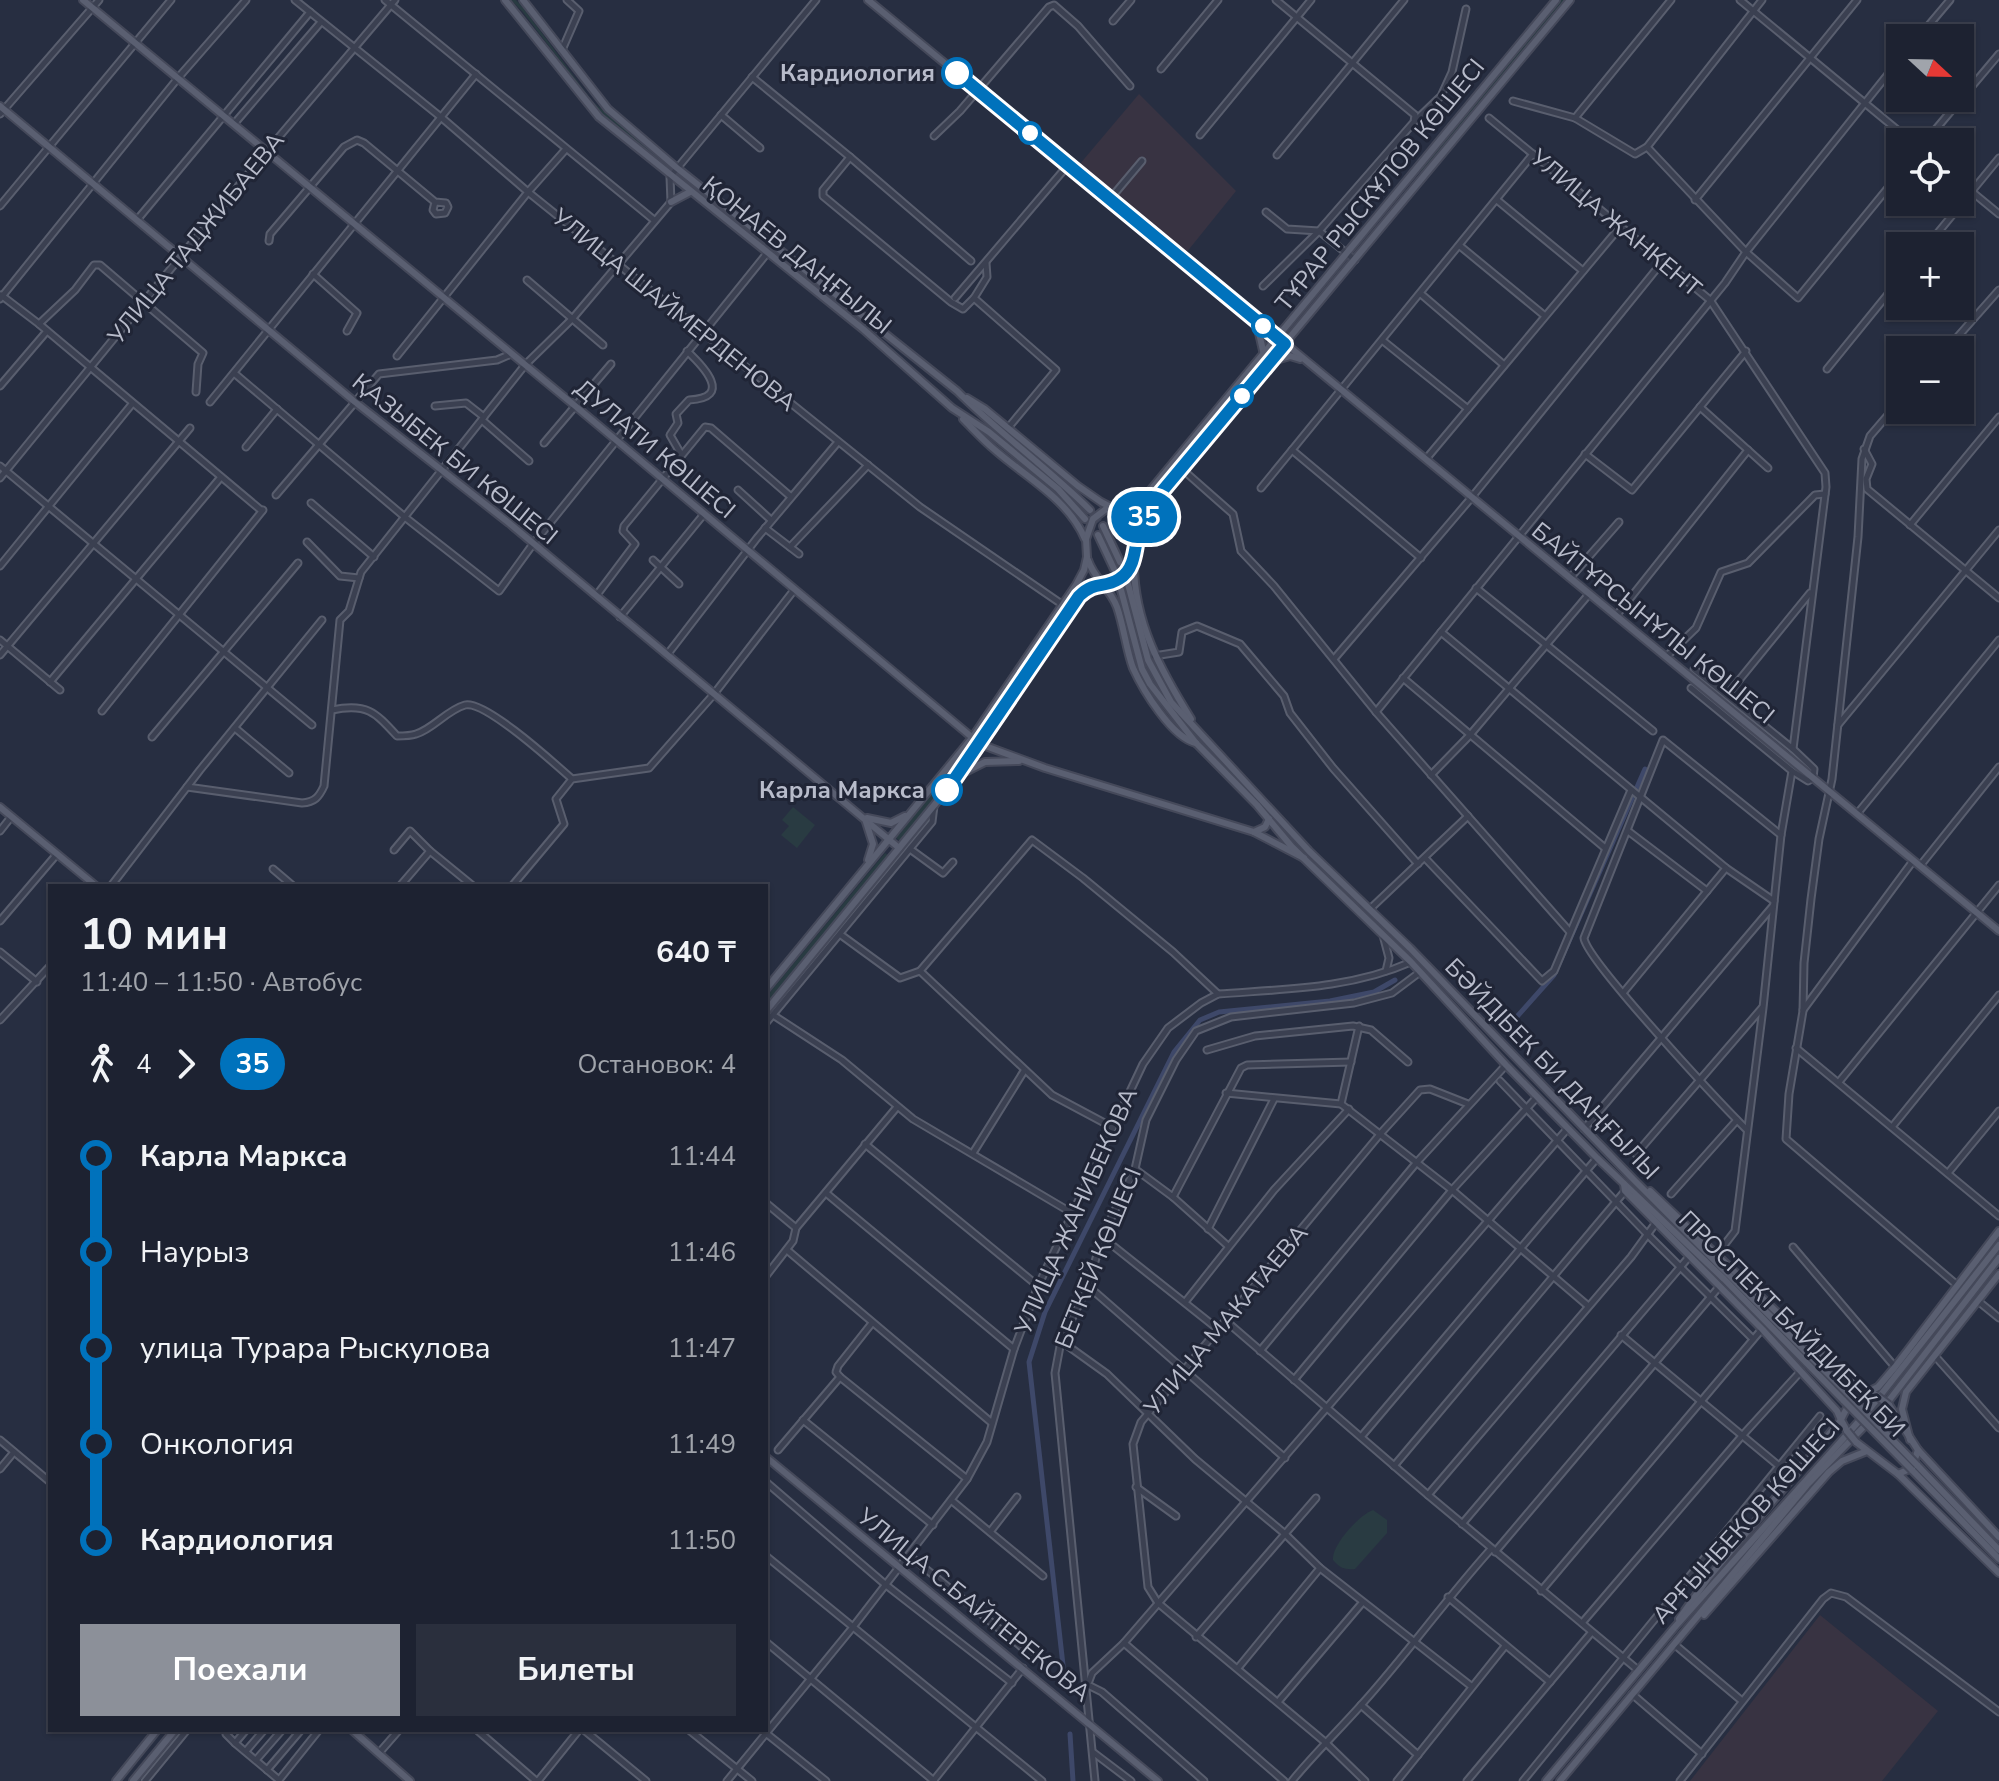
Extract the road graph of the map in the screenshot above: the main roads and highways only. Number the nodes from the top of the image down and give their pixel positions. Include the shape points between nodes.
1 (83, 0) edge
2 (505, 0) edge
3 (523, 0) edge
4 (868, 0) edge
5 (1556, 0) edge
6 (1570, 0) edge
7 (1, 110) edge
8 (1414, 172) junction
9 (1422, 178) junction
10 (690, 192) junction
11 (671, 202) road end
12 (1256, 320) junction
13 (1278, 338) junction
14 (1285, 344) junction
15 (1266, 359) junction
16 (1309, 364) junction
17 (957, 391) junction
18 (952, 408) junction
19 (1114, 508) junction
20 (1090, 510) tunnel mouth
21 (1085, 519) tunnel mouth
22 (1103, 526) tunnel mouth
23 (1138, 534) junction
24 (1098, 535) tunnel mouth
25 (1086, 539) junction
26 (1087, 557) junction
27 (1134, 559) junction
28 (1120, 562) tunnel mouth
29 (1114, 569) tunnel mouth
30 (1105, 584) junction
31 (1128, 584) tunnel mouth
32 (1121, 590) tunnel mouth
33 (1199, 733) junction
34 (972, 738) junction
35 (1196, 743) junction
36 (980, 744) junction
37 (1025, 761) junction
38 (958, 776) junction
39 (0, 807) edge
40 (914, 809) junction
41 (864, 817) junction
42 (1269, 819) junction
43 (1254, 832) junction
44 (888, 839) junction
45 (899, 848) junction
46 (1304, 858) junction
47 (861, 874) junction
48 (94, 884) edge
49 (1999, 931) edge
50 (1411, 962) joint
51 (768, 987) edge
52 (770, 1013) edge
53 (1634, 1180) junction
54 (1625, 1188) junction
55 (1999, 1231) edge
56 (1999, 1245) edge
57 (1999, 1258) edge
58 (1999, 1274) edge
59 (1870, 1391) junction
60 (1846, 1398) junction
61 (1841, 1420) junction
62 (1910, 1440) junction
63 (1918, 1450) junction
64 (1867, 1451) junction
65 (768, 1459) edge
66 (1914, 1468) junction
67 (1898, 1474) junction
68 (1999, 1537) edge
69 (1999, 1550) edge
70 (1999, 1559) edge
71 (1999, 1573) edge
72 (1674, 1628) junction
73 (1683, 1633) junction
74 (155, 1732) edge
75 (173, 1732) edge
76 (354, 1732) edge
77 (116, 1781) edge
78 (133, 1781) edge
79 (410, 1781) edge
80 (1158, 1781) edge
81 (1546, 1781) edge
82 (1560, 1781) edge

1 - 34 main road, ДУЛАТИ КӨШЕСІ
2 - 10 main road, ҚОНАЕВ ДАҢҒЫЛЫ via 599,117
3 - 17 main road, ҚОНАЕВ ДАҢҒЫЛЫ via 608,109
4 - 12 main road
5 - 8 main road, ТҰРАР РЫСКҰЛОВ КӨШЕСІ
6 - 9 main road, ТҰРАР РЫСКҰЛОВ КӨШЕСІ
7 - 41 main road, ҚАЗЫБЕК БИ КӨШЕСІ
8 - 9 main road
8 - 13 main road, ТҰРАР РЫСКҰЛОВ КӨШЕСІ
9 - 14 main road, ТҰРАР РЫСКҰЛОВ КӨШЕСІ
10 - 11 main road
10 - 18 main road, ҚОНАЕВ ДАҢҒЫЛЫ via 863,329
12 - 13 main road
12 - 15 main road
13 - 14 main road, БАЙТҰРСЫНҰЛЫ КӨШЕСІ
13 - 15 main road, ТҰРАР РЫСКҰЛОВ КӨШЕСІ
14 - 15 main road, ТҰРАР РЫСКҰЛОВ КӨШЕСІ
14 - 16 main road, БАЙТҰРСЫНҰЛЫ КӨШЕСІ
15 - 16 main road via 1290,356
15 - 19 main road, ТҰРАР РЫСКҰЛОВ КӨШЕСІ via 1149,492 1134,504
15 - 23 main road via 1148,508
16 - 49 main road, БАЙТҰРСЫНҰЛЫ КӨШЕСІ
17 - 19 main road
17 - 20 main road
18 - 21 main road, ҚОНАЕВ ДАҢҒЫЛЫ via 1058,489
18 - 25 main road via 1066,509
19 - 23 main road via 1130,518
19 - 25 main road, ТҰРАР РЫСКҰЛОВ КӨШЕСІ via 1093,519
22 - 28 main road
23 - 27 main road
24 - 29 main road
25 - 26 main road
26 - 30 main road via 1091,572
26 - 34 main road via 1063,605
27 - 30 main road via 1124,576
27 - 33 main road via 1148,642
30 - 35 main road via 1143,686 1178,735
30 - 36 main road via 1091,585 1079,596
31 - 33 main road, БӘЙДІБЕК БИ ДАҢҒЫЛЫ via 1148,660 1171,702
32 - 35 main road via 1142,669
33 - 53 main road, БӘЙДІБЕК БИ ДАҢҒЫЛЫ
34 - 36 main road, ДУЛАТИ КӨШЕСІ
34 - 40 main road
35 - 42 main road
36 - 37 main road, ДУЛАТИ КӨШЕСІ
36 - 38 main road
37 - 38 main road via 985,762
37 - 43 main road, ДУЛАТИ КӨШЕСІ
38 - 45 main road
39 - 48 main road
40 - 41 main road via 891,823
40 - 44 main road
41 - 44 main road, ҚАЗЫБЕК БИ КӨШЕСІ
41 - 47 main road via 873,848
42 - 43 main road
42 - 46 main road
43 - 46 main road, ДУЛАТИ КӨШЕСІ
44 - 45 main road, ҚАЗЫБЕК БИ КӨШЕСІ
44 - 47 main road
45 - 52 main road
46 - 50 main road, БӘЙДІБЕК БИ ДАҢҒЫЛЫ
47 - 51 main road
50 - 54 main road, ПРОСПЕКТ БАЙДИБЕК БИ
53 - 59 main road via 1670,1208 1848,1380
53 - 60 main road, БӘЙДІБЕК БИ ДАҢҒЫЛЫ
54 - 60 main road, ПРОСПЕКТ БАЙДИБЕК БИ
54 - 61 main road via 1762,1329
55 - 59 main road via 1895,1367
56 - 72 main road, АРҒЫНБЕКОВ КӨШЕСІ via 1868,1411
57 - 73 main road, АРҒЫНБЕКОВ КӨШЕСІ via 1887,1403 1807,1485
58 - 62 main road via 1902,1402
59 - 61 main road via 1858,1396
59 - 62 main road, bridge via 1889,1405
60 - 66 main road, ПРОСПЕКТ БАЙДИБЕК БИ, bridge
61 - 64 main road, bridge
61 - 72 main road via 1709,1577
62 - 63 main road
63 - 67 main road via 1912,1468
63 - 68 main road
64 - 67 main road
64 - 73 main road via 1829,1472
65 - 80 main road, УЛИЦА С.БАЙТЕРЕКОВА
66 - 69 main road
66 - 70 main road
67 - 71 main road
72 - 81 main road, АРҒЫНБЕКОВ КӨШЕСІ
73 - 82 main road, АРҒЫНБЕКОВ КӨШЕСІ
74 - 77 main road
75 - 78 main road
76 - 79 main road

